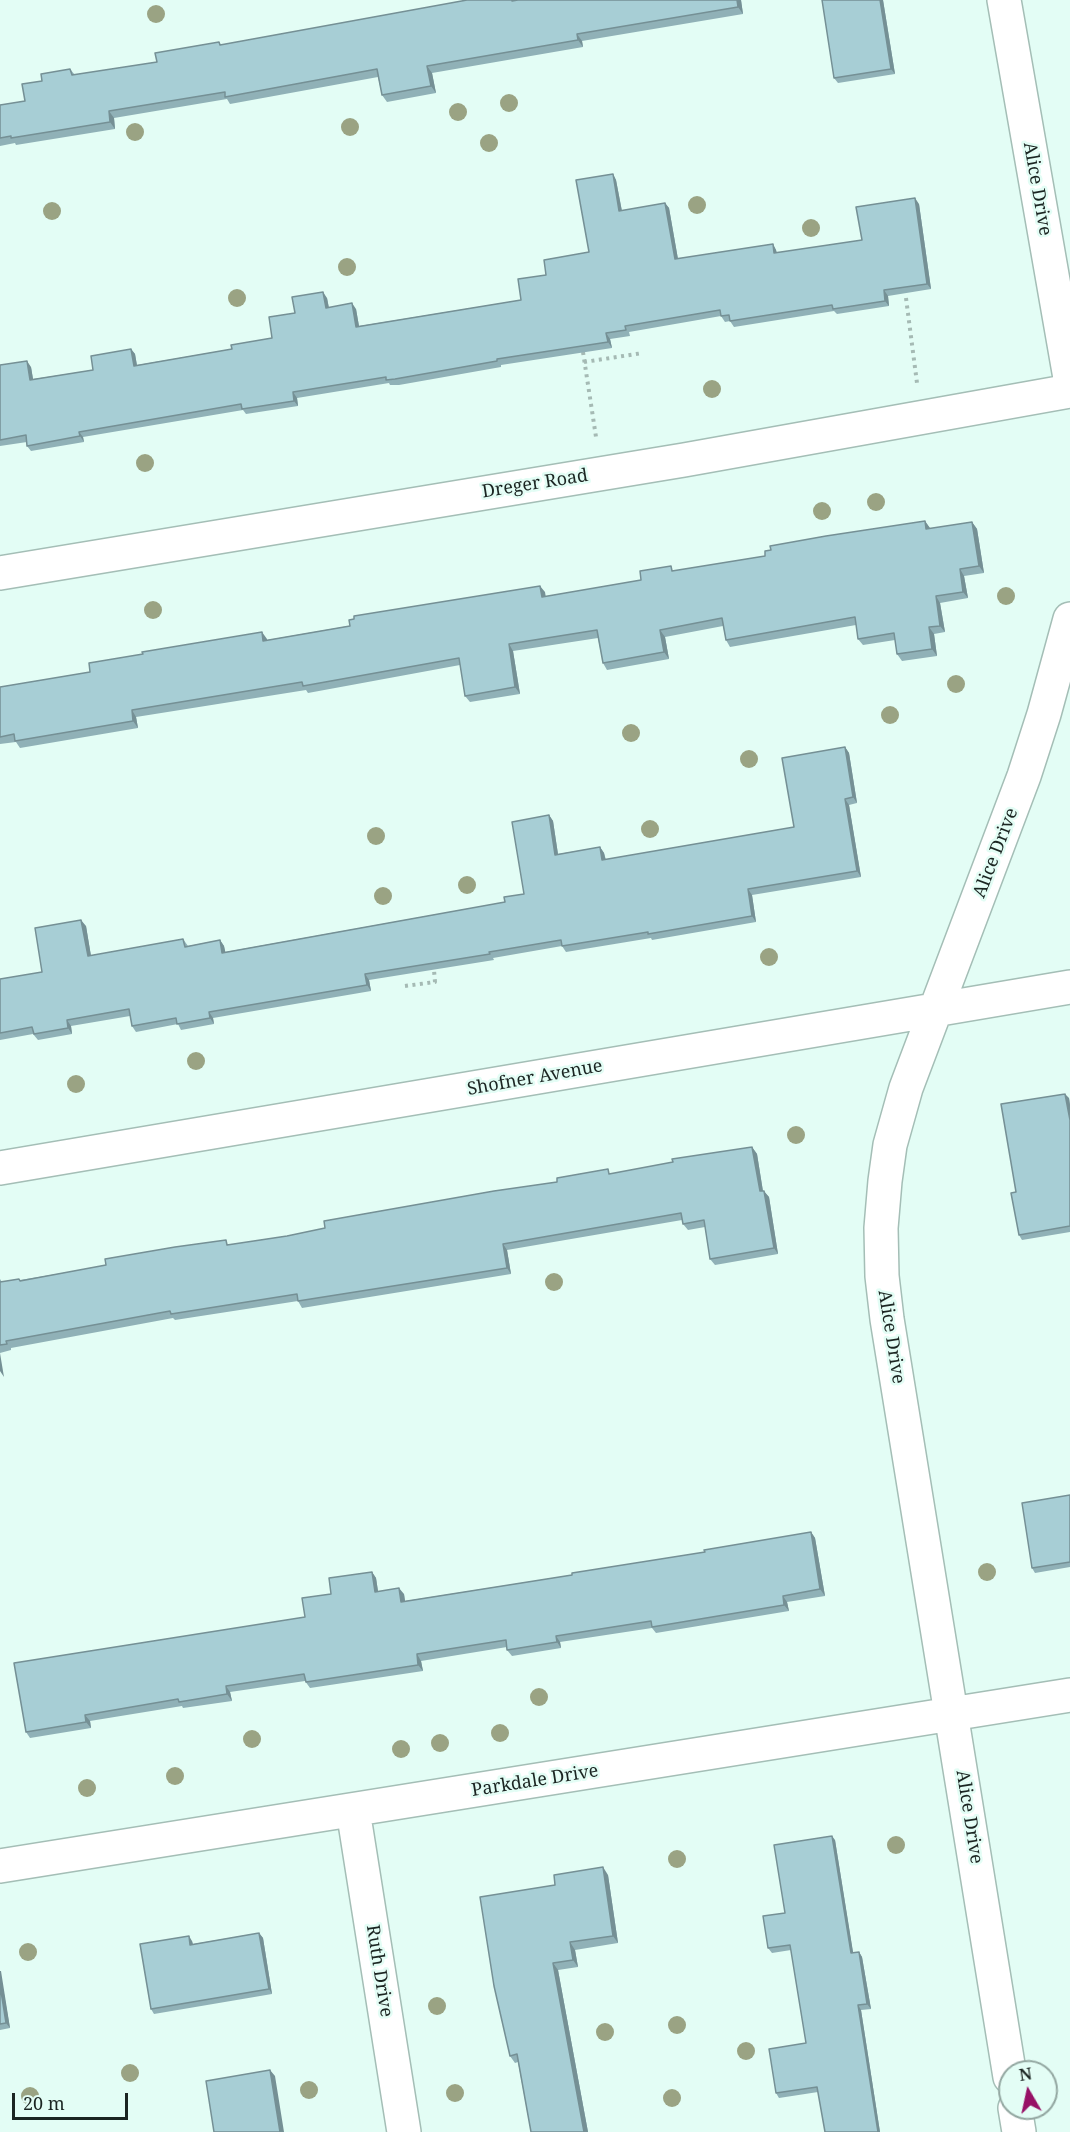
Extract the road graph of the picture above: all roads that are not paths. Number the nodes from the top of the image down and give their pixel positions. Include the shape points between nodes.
1 (1004, 0) edge
2 (1070, 378) edge
3 (1070, 391) edge
4 (0, 573) edge
5 (1070, 620) edge
6 (1070, 987) edge
7 (937, 1010) junction
8 (0, 1168) edge
9 (1070, 1695) edge
10 (952, 1714) junction
11 (353, 1810) junction
12 (0, 1866) edge
13 (1007, 2060) edge
14 (404, 2132) edge

1 - 2 street, Alice Drive
3 - 4 street, Dreger Road via 684,460
5 - 7 street, Alice Drive via 1024,776
6 - 7 street, Shofner Avenue
7 - 8 street, Shofner Avenue
7 - 10 street, Alice Drive via 906,1088 890,1145 882,1276
9 - 10 street, Parkdale Drive
10 - 11 street, Parkdale Drive
10 - 13 street, Alice Drive
11 - 12 street, Parkdale Drive
11 - 14 street, Ruth Drive

